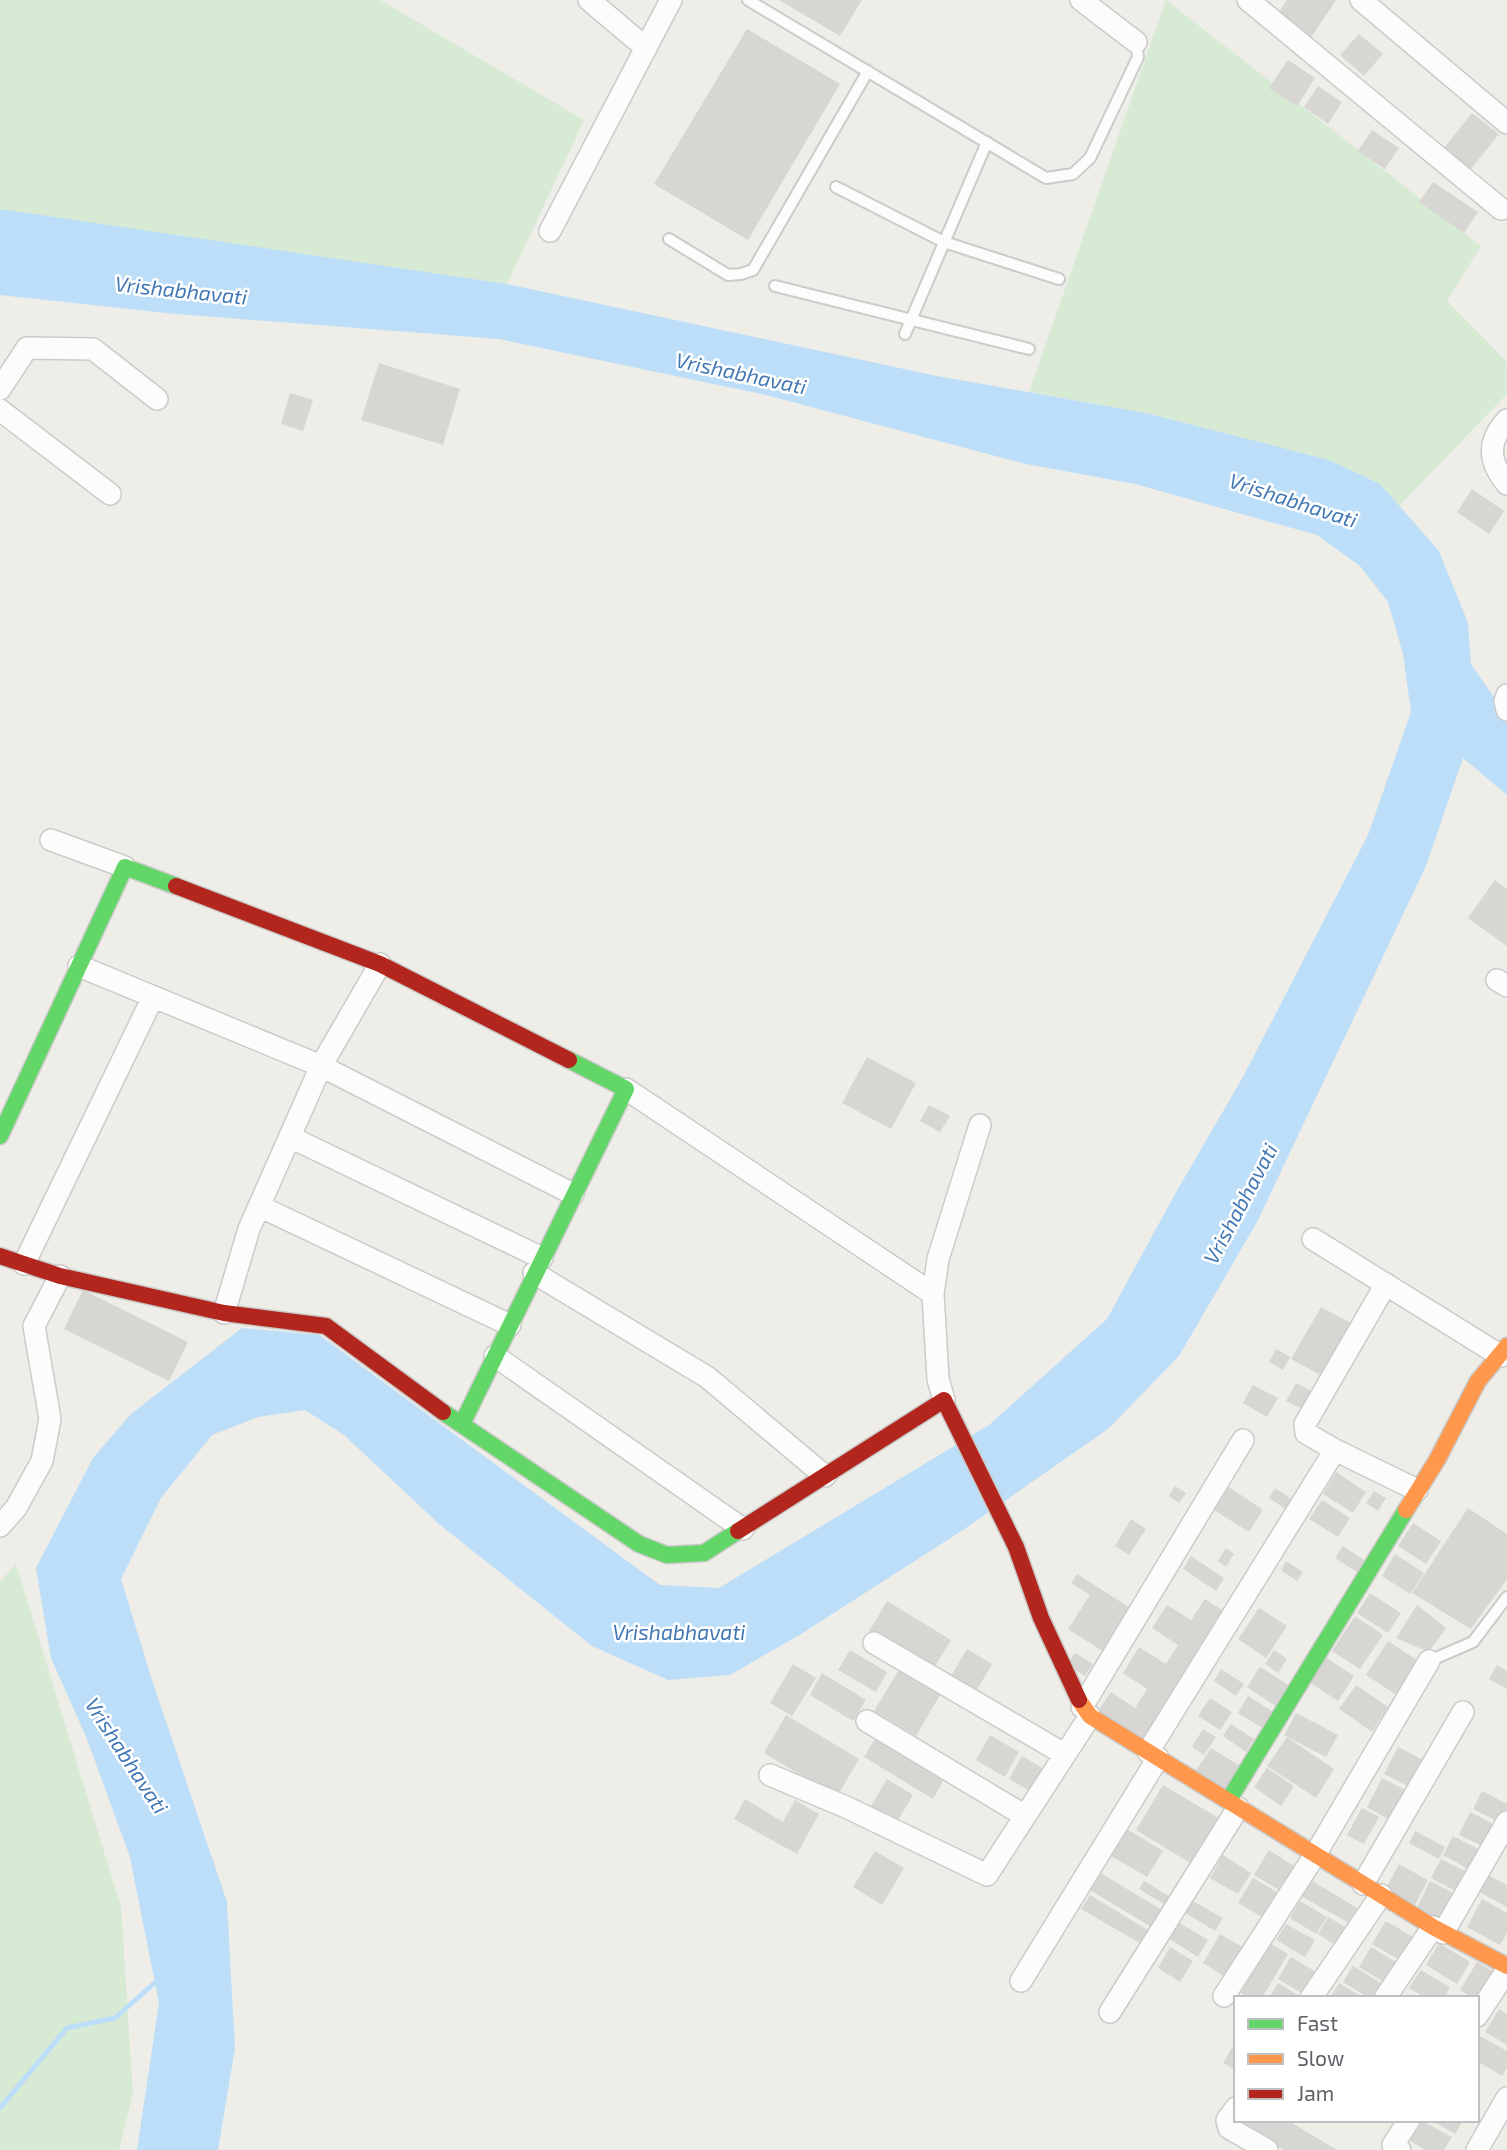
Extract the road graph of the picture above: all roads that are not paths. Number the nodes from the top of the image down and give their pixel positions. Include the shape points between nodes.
1 (589, 0) edge
2 (671, 0) edge
3 (748, 0) edge
4 (1081, 0) edge
5 (1248, 0) edge
6 (1361, 0) edge
7 (1136, 42) joint
8 (646, 48) junction
9 (868, 71) junction
10 (1507, 123) edge
11 (987, 142) junction
12 (836, 187) dead end
13 (1501, 209) dead end
14 (550, 231) dead end
15 (669, 239) dead end
16 (944, 242) junction
17 (1059, 279) dead end
18 (775, 286) dead end
19 (911, 321) junction
20 (905, 334) dead end
21 (1029, 349) dead end
22 (0, 389) edge
23 (157, 399) dead end
24 (0, 410) edge
25 (1507, 420) edge
26 (1507, 484) edge
27 (110, 494) dead end
28 (1507, 695) edge
29 (1507, 710) edge
30 (51, 840) dead end
31 (125, 867) junction
32 (380, 964) junction
33 (79, 966) junction
34 (153, 997) junction
35 (321, 1066) junction
36 (626, 1089) junction
37 (980, 1125) dead end
38 (0, 1136) edge
39 (289, 1137) junction
40 (573, 1194) junction
41 (259, 1206) junction
42 (1313, 1239) dead end
43 (0, 1256) edge
44 (24, 1264) junction
45 (538, 1266) junction
46 (60, 1276) junction
47 (1386, 1284) junction
48 (933, 1294) junction
49 (224, 1313) junction
50 (510, 1325) junction
51 (1504, 1351) edge
52 (495, 1356) junction
53 (946, 1405) junction
54 (462, 1424) junction
55 (1243, 1440) dead end
56 (1335, 1450) junction
57 (825, 1476) junction
58 (1417, 1490) junction
59 (8, 1503) edge
60 (0, 1526) edge
61 (743, 1529) junction
62 (1507, 1597) edge
63 (874, 1643) dead end
64 (1429, 1661) joint
65 (1086, 1711) junction
66 (1463, 1712) dead end
67 (867, 1721) dead end
68 (1064, 1754) junction
69 (1153, 1755) junction
70 (770, 1775) dead end
71 (1233, 1804) junction
72 (1025, 1816) junction
73 (1507, 1822) edge
74 (1315, 1855) junction
75 (1372, 1890) junction
76 (1438, 1930) junction
77 (1507, 1968) edge
78 (1021, 1981) dead end
79 (1224, 1996) dead end
80 (1312, 1996) edge
81 (1387, 1996) edge
82 (1110, 2012) dead end
83 (1479, 2013) edge
84 (1507, 2098) edge
85 (1234, 2111) edge
86 (1408, 2122) edge
87 (1487, 2147) edge
88 (1267, 2150) edge
89 (1400, 2150) edge

1 - 8 street
2 - 8 street
3 - 9 lane
4 - 7 street
5 - 13 street
6 - 10 street
7 - 11 lane via 1138,57 1090,158 1073,174 1046,178
8 - 14 street
9 - 11 lane
9 - 15 lane via 754,270 728,275
11 - 16 lane
12 - 16 lane
16 - 17 lane
16 - 19 lane
18 - 19 lane
19 - 20 lane
19 - 21 lane
22 - 23 street via 27,348 93,349
24 - 27 street
25 - 26 street via 1492,444 1493,457
28 - 29 street
30 - 31 street
31 - 32 street
31 - 33 street
32 - 35 street
32 - 36 street
33 - 34 street
33 - 38 street
34 - 35 street
34 - 44 street
35 - 39 street
35 - 40 street
36 - 40 street
36 - 48 street
37 - 48 street via 938,1259
39 - 41 street
39 - 45 street
40 - 45 street
41 - 49 street
41 - 50 street
42 - 47 street
43 - 44 street
44 - 46 street
45 - 50 street
45 - 57 street via 707,1377
46 - 49 street
46 - 59 street via 34,1326 50,1419 42,1461
47 - 51 street
47 - 56 street via 1305,1424 1311,1438
48 - 53 street via 938,1379
49 - 54 street via 326,1326
50 - 52 street
51 - 58 street via 1478,1381
52 - 54 street
52 - 61 street
53 - 57 street
53 - 65 street via 1016,1547 1041,1618
54 - 61 street via 639,1544 667,1555 705,1553
55 - 65 street
56 - 58 street
56 - 69 street
57 - 61 street
58 - 71 street
59 - 60 street
62 - 64 lane via 1474,1642
63 - 68 street
64 - 74 street
65 - 68 street
65 - 69 street
66 - 75 street
67 - 72 street
68 - 72 street
69 - 71 street
69 - 78 street
70 - 72 street via 987,1875
71 - 74 street
71 - 82 street
73 - 76 street
74 - 75 street
74 - 79 street
75 - 76 street
75 - 80 street
76 - 77 street
76 - 81 street
77 - 83 street
84 - 87 street
85 - 88 street via 1227,2120 1229,2128
86 - 89 street via 1393,2146

